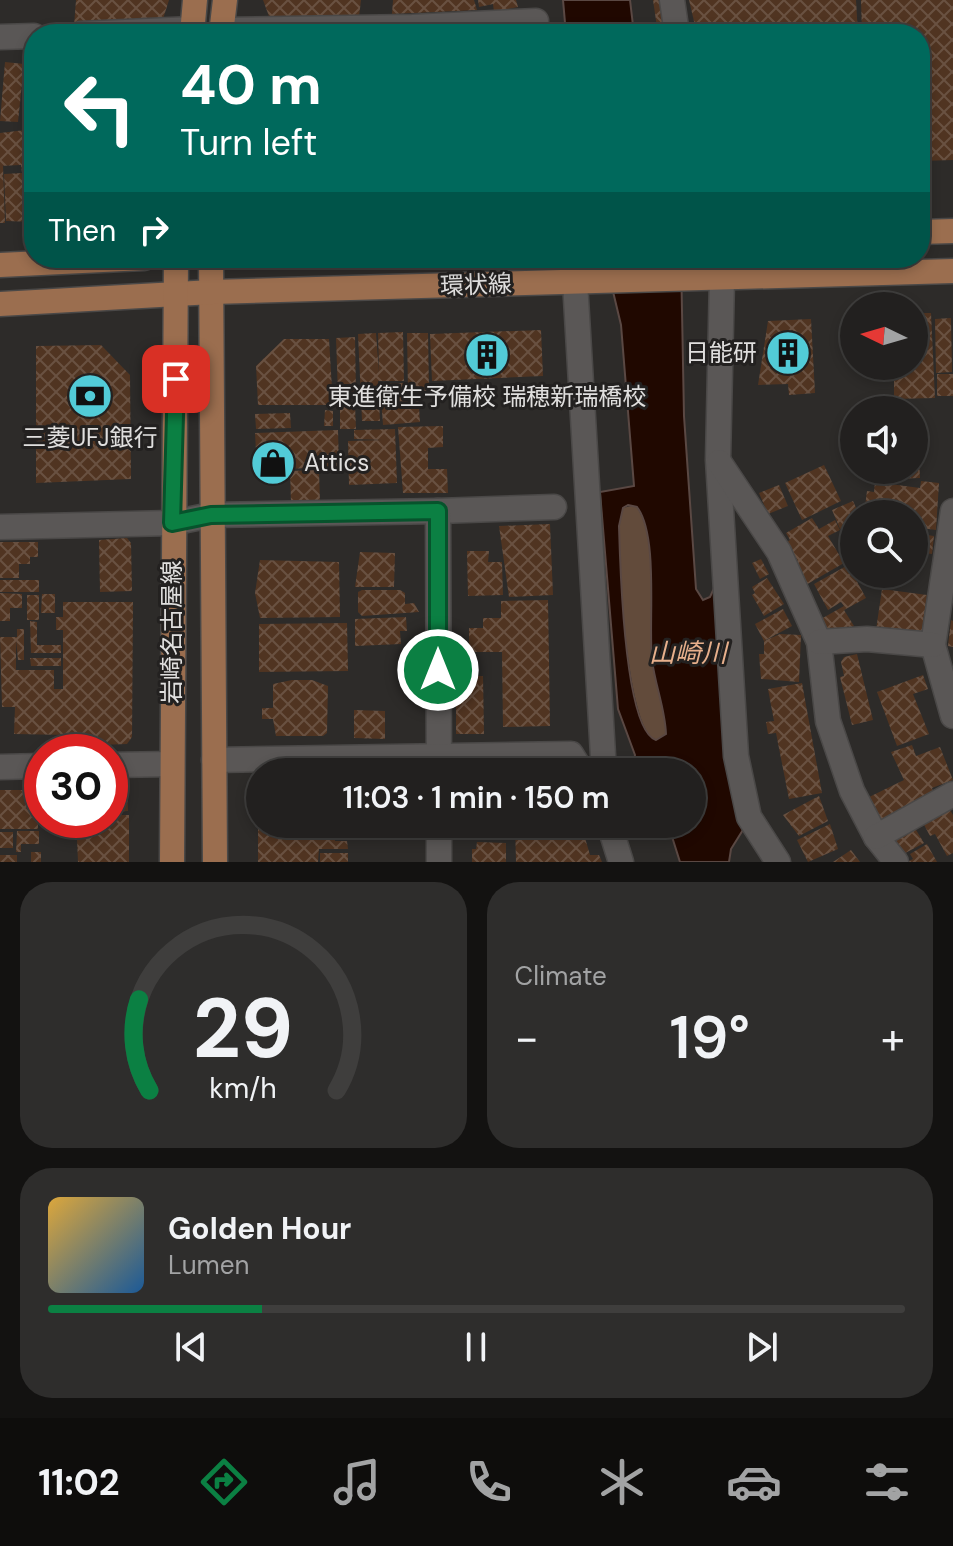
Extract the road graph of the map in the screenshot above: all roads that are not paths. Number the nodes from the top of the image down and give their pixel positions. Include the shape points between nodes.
1 (195, 0) edge
2 (225, 0) edge
3 (672, 0) edge
4 (536, 18) edge
5 (193, 24) edge
6 (223, 24) edge
7 (453, 24) edge
8 (676, 24) edge
9 (24, 36) edge
10 (0, 37) edge
11 (953, 231) edge
12 (930, 232) edge
13 (24, 264) edge
14 (0, 265) edge
15 (176, 268) edge
16 (211, 268) edge
17 (953, 271) edge
18 (710, 278) junction
19 (580, 282) junction
20 (212, 292) junction
21 (176, 294) junction
22 (0, 304) edge
23 (718, 460) junction
24 (554, 507) dead end
25 (438, 511) junction
26 (953, 514) edge
27 (211, 515) junction
28 (172, 523) junction
29 (0, 527) edge
30 (819, 642) junction
31 (933, 645) junction
32 (953, 716) edge
33 (438, 758) edge
34 (518, 758) edge
35 (573, 758) edge
36 (603, 758) edge
37 (214, 760) junction
38 (246, 761) edge
39 (172, 764) junction
40 (128, 765) edge
41 (24, 766) edge
42 (0, 767) edge
43 (953, 794) edge
44 (876, 837) junction
45 (439, 838) edge
46 (613, 838) edge
47 (172, 862) edge
48 (215, 862) edge
49 (439, 862) edge
50 (621, 862) edge
51 (778, 862) edge
52 (896, 862) edge

1 - 5 main road
2 - 6 main road
3 - 8 street
4 - 7 street
9 - 10 street
11 - 12 main road
13 - 14 main road
15 - 21 main road, 岩崎名古屋線
16 - 20 main road
17 - 18 main road, 環状線
18 - 19 main road, 環状線
18 - 23 street
19 - 20 main road, 環状線
19 - 36 street
20 - 21 main road, 環状線
20 - 27 main road, 岩崎名古屋線
21 - 22 main road, 環状線
21 - 28 main road, 岩崎名古屋線
23 - 30 street via 779,552
23 - 51 street via 736,756 749,817
24 - 25 street
25 - 27 street
25 - 33 street
26 - 31 street
27 - 28 street
27 - 37 main road, 岩崎名古屋線
28 - 29 street
28 - 39 main road, 岩崎名古屋線
30 - 31 street via 867,639
30 - 44 street via 828,721 852,791
31 - 32 street
34 - 35 street
37 - 38 street
37 - 48 main road, 岩崎名古屋線
39 - 40 street
39 - 47 main road, 岩崎名古屋線
41 - 42 street
43 - 44 street
44 - 52 street
45 - 49 street
46 - 50 street

